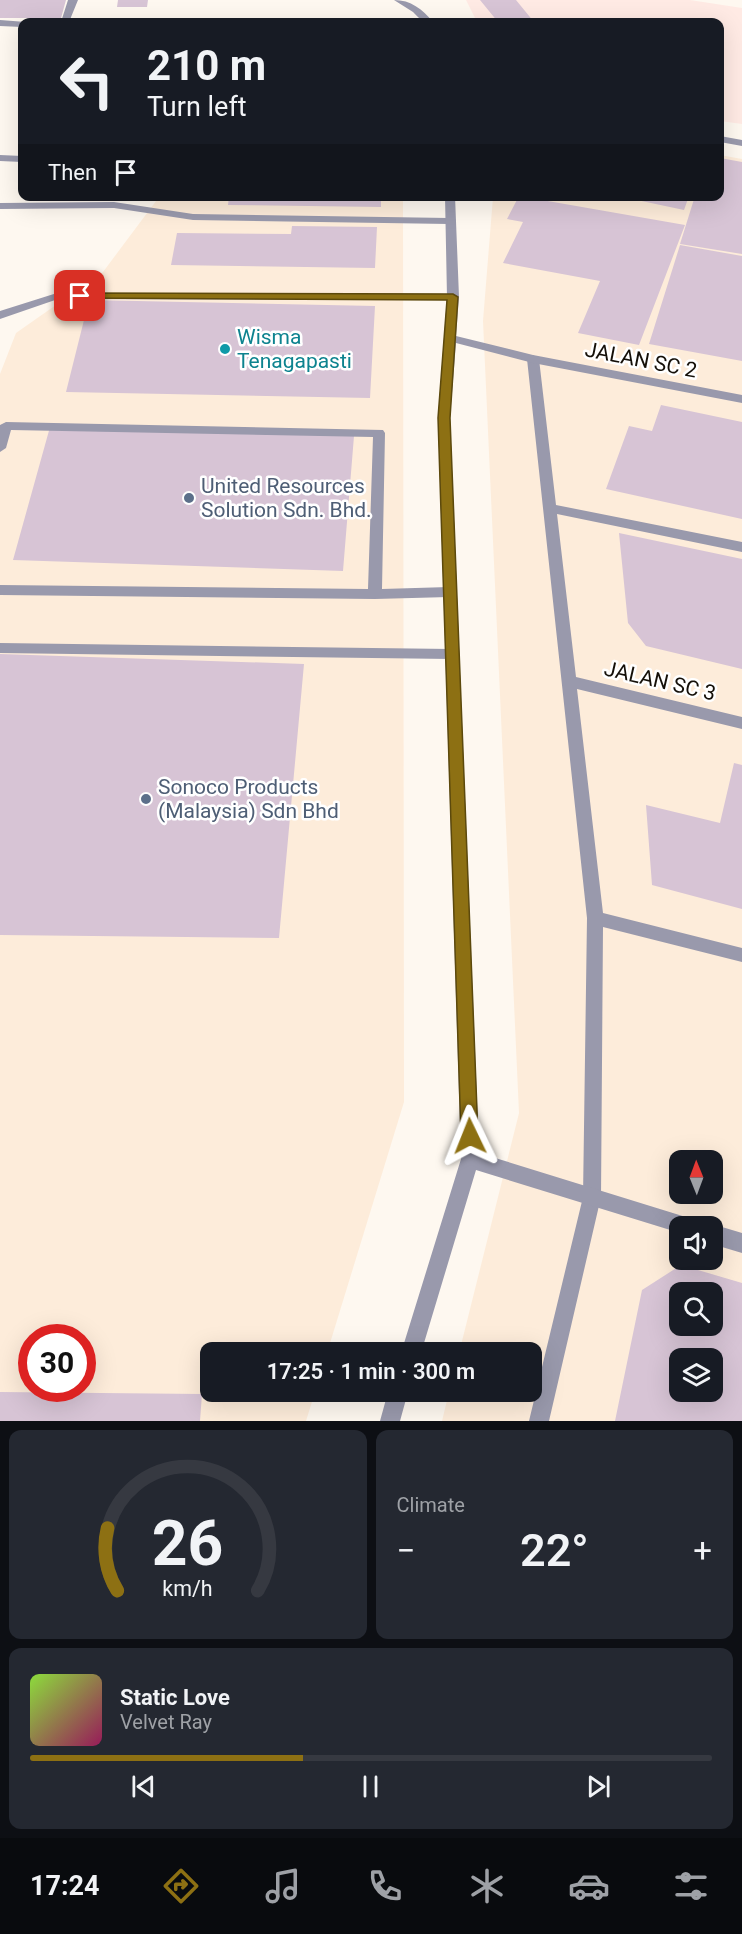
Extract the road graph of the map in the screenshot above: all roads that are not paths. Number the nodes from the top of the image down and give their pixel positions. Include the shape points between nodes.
1 (73, 0) edge
2 (399, 0) edge
3 (66, 18) edge
4 (424, 18) edge
5 (0, 23) edge
6 (18, 24) edge
7 (724, 140) edge
8 (742, 143) edge
9 (0, 159) edge
10 (18, 159) edge
11 (450, 201) edge
12 (0, 206) edge
13 (449, 221) junction
14 (453, 297) junction
15 (0, 315) edge
16 (451, 338) junction
17 (532, 359) junction
18 (742, 399) edge
19 (0, 448) edge
20 (548, 508) junction
21 (742, 548) edge
22 (0, 590) edge
23 (449, 592) junction
24 (375, 594) junction
25 (0, 648) edge
26 (452, 654) junction
27 (568, 681) junction
28 (742, 723) edge
29 (595, 918) junction
30 (742, 955) edge
31 (470, 1159) junction
32 (592, 1197) junction
33 (669, 1221) edge
34 (723, 1237) edge
35 (742, 1243) edge
36 (414, 1342) edge
37 (396, 1402) edge
38 (390, 1421) edge
39 (539, 1421) edge

1 - 3 street
2 - 4 street
5 - 6 street
7 - 8 street
9 - 10 street
11 - 13 street
12 - 13 street via 114,205 193,217
13 - 14 street
14 - 15 street via 57,296
14 - 16 street
16 - 17 street, JALAN SC 2
16 - 23 street via 444,418
17 - 18 street, JALAN SC 2
17 - 20 street
19 - 24 street via 6,426 379,433
20 - 21 street
20 - 27 street
22 - 24 street
23 - 24 street
23 - 26 street
25 - 26 street
26 - 31 street
27 - 28 street, JALAN SC 3
27 - 29 street
29 - 30 street
29 - 32 street
31 - 32 street
31 - 36 street
32 - 33 street
32 - 39 street
34 - 35 street
37 - 38 street

